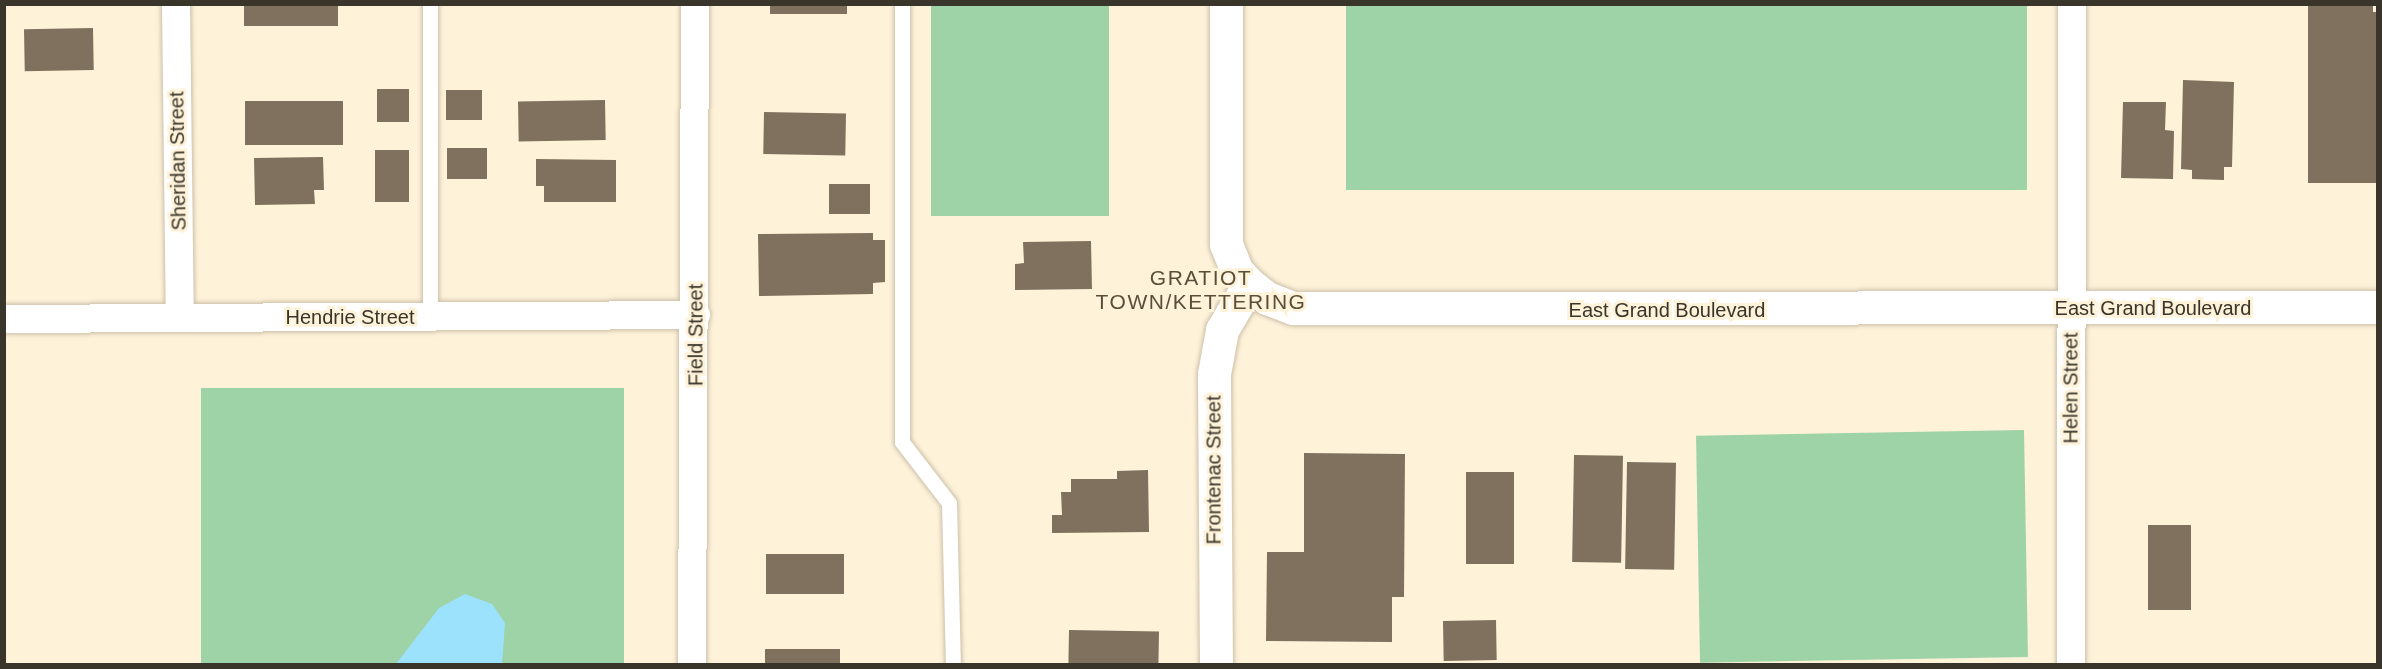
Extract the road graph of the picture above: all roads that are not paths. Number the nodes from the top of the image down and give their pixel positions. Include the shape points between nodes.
1 (176, 4) edge
2 (430, 4) edge
3 (695, 4) edge
4 (902, 4) edge
5 (1226, 4) edge
6 (2072, 4) edge
7 (1249, 284) junction
8 (2378, 307) edge
9 (2071, 309) junction
10 (696, 315) junction
11 (430, 317) junction
12 (180, 318) junction
13 (4, 319) edge
14 (692, 664) edge
15 (953, 664) edge
16 (1216, 664) edge
17 (2071, 664) edge

1 - 12 street, Sheridan Street
2 - 11 lane
3 - 10 street, Field Street
4 - 15 lane via 902,442 949,503
5 - 7 main road, East Grand Boulevard via 1226,244 1237,271
6 - 9 street, Helen Street
7 - 9 main road, East Grand Boulevard via 1267,298 1309,310
7 - 16 main road, Frontenac Street via 1222,330 1214,374
8 - 9 main road, East Grand Boulevard
9 - 17 street, Helen Street
10 - 11 street, Hendrie Street
10 - 14 street, Field Street via 689,567
11 - 12 street, Hendrie Street
12 - 13 street, Hendrie Street

